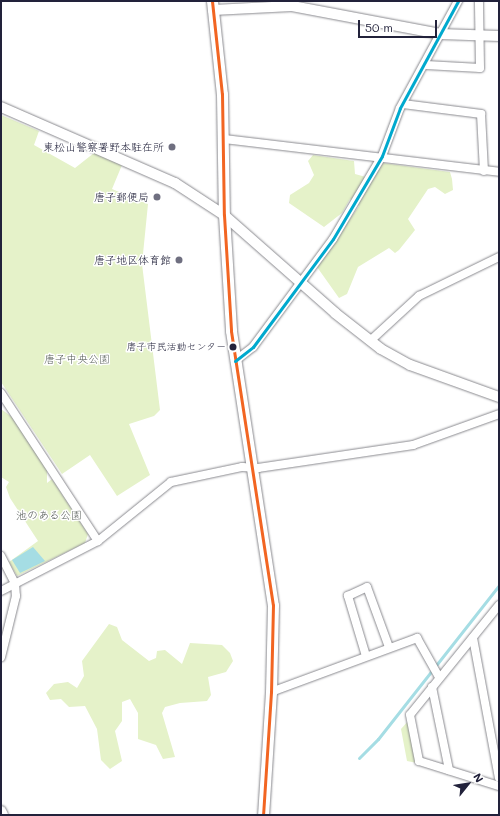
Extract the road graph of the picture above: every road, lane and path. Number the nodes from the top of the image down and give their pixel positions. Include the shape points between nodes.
1 (458, 1) edge
2 (479, 1) edge
3 (213, 6) edge
4 (440, 34) junction
5 (499, 36) edge
6 (482, 37) junction
7 (426, 65) junction
8 (403, 104) junction
9 (1, 106) edge
10 (224, 139) junction
11 (382, 156) junction
12 (484, 171) junction
13 (499, 172) edge
14 (224, 215) junction
15 (499, 257) edge
16 (298, 282) junction
17 (370, 341) junction
18 (236, 361) junction
19 (1, 393) edge
20 (499, 397) edge
21 (499, 414) edge
22 (250, 467) junction
23 (98, 541) junction
24 (1, 556) edge
25 (15, 583) junction
26 (1, 591) edge
27 (499, 605) edge
28 (473, 638) junction
29 (390, 647) junction
30 (366, 656) junction
31 (1, 657) edge
32 (439, 677) junction
33 (432, 687) junction
34 (271, 692) junction
35 (449, 770) junction
36 (499, 778) edge
37 (499, 786) edge
38 (1, 811) edge
39 (3, 815) edge
40 (263, 815) edge

1 - 4 street
2 - 6 street
3 - 4 street via 292,6
3 - 10 main road
4 - 6 street
4 - 7 street
5 - 6 street
6 - 7 street via 480,68
7 - 8 street
8 - 11 street
8 - 12 street via 481,114
9 - 14 street via 153,171
10 - 11 street
10 - 14 main road
11 - 12 street
11 - 16 street via 333,239
12 - 13 street
14 - 16 street
14 - 18 main road
15 - 17 street via 419,296
16 - 17 street
16 - 18 street via 254,347
17 - 20 street via 410,365
18 - 22 main road
19 - 23 street
21 - 22 street via 413,445
22 - 23 street via 171,482
22 - 34 main road via 273,605
23 - 25 street
24 - 25 street
25 - 26 street
25 - 31 street via 16,596
27 - 28 street
28 - 32 street
28 - 36 street
29 - 30 street
29 - 30 street via 367,587 348,596
29 - 32 street via 417,638
30 - 34 street
32 - 33 street
33 - 35 street
33 - 35 street via 410,715 419,761
34 - 40 main road
35 - 37 street
38 - 39 street

